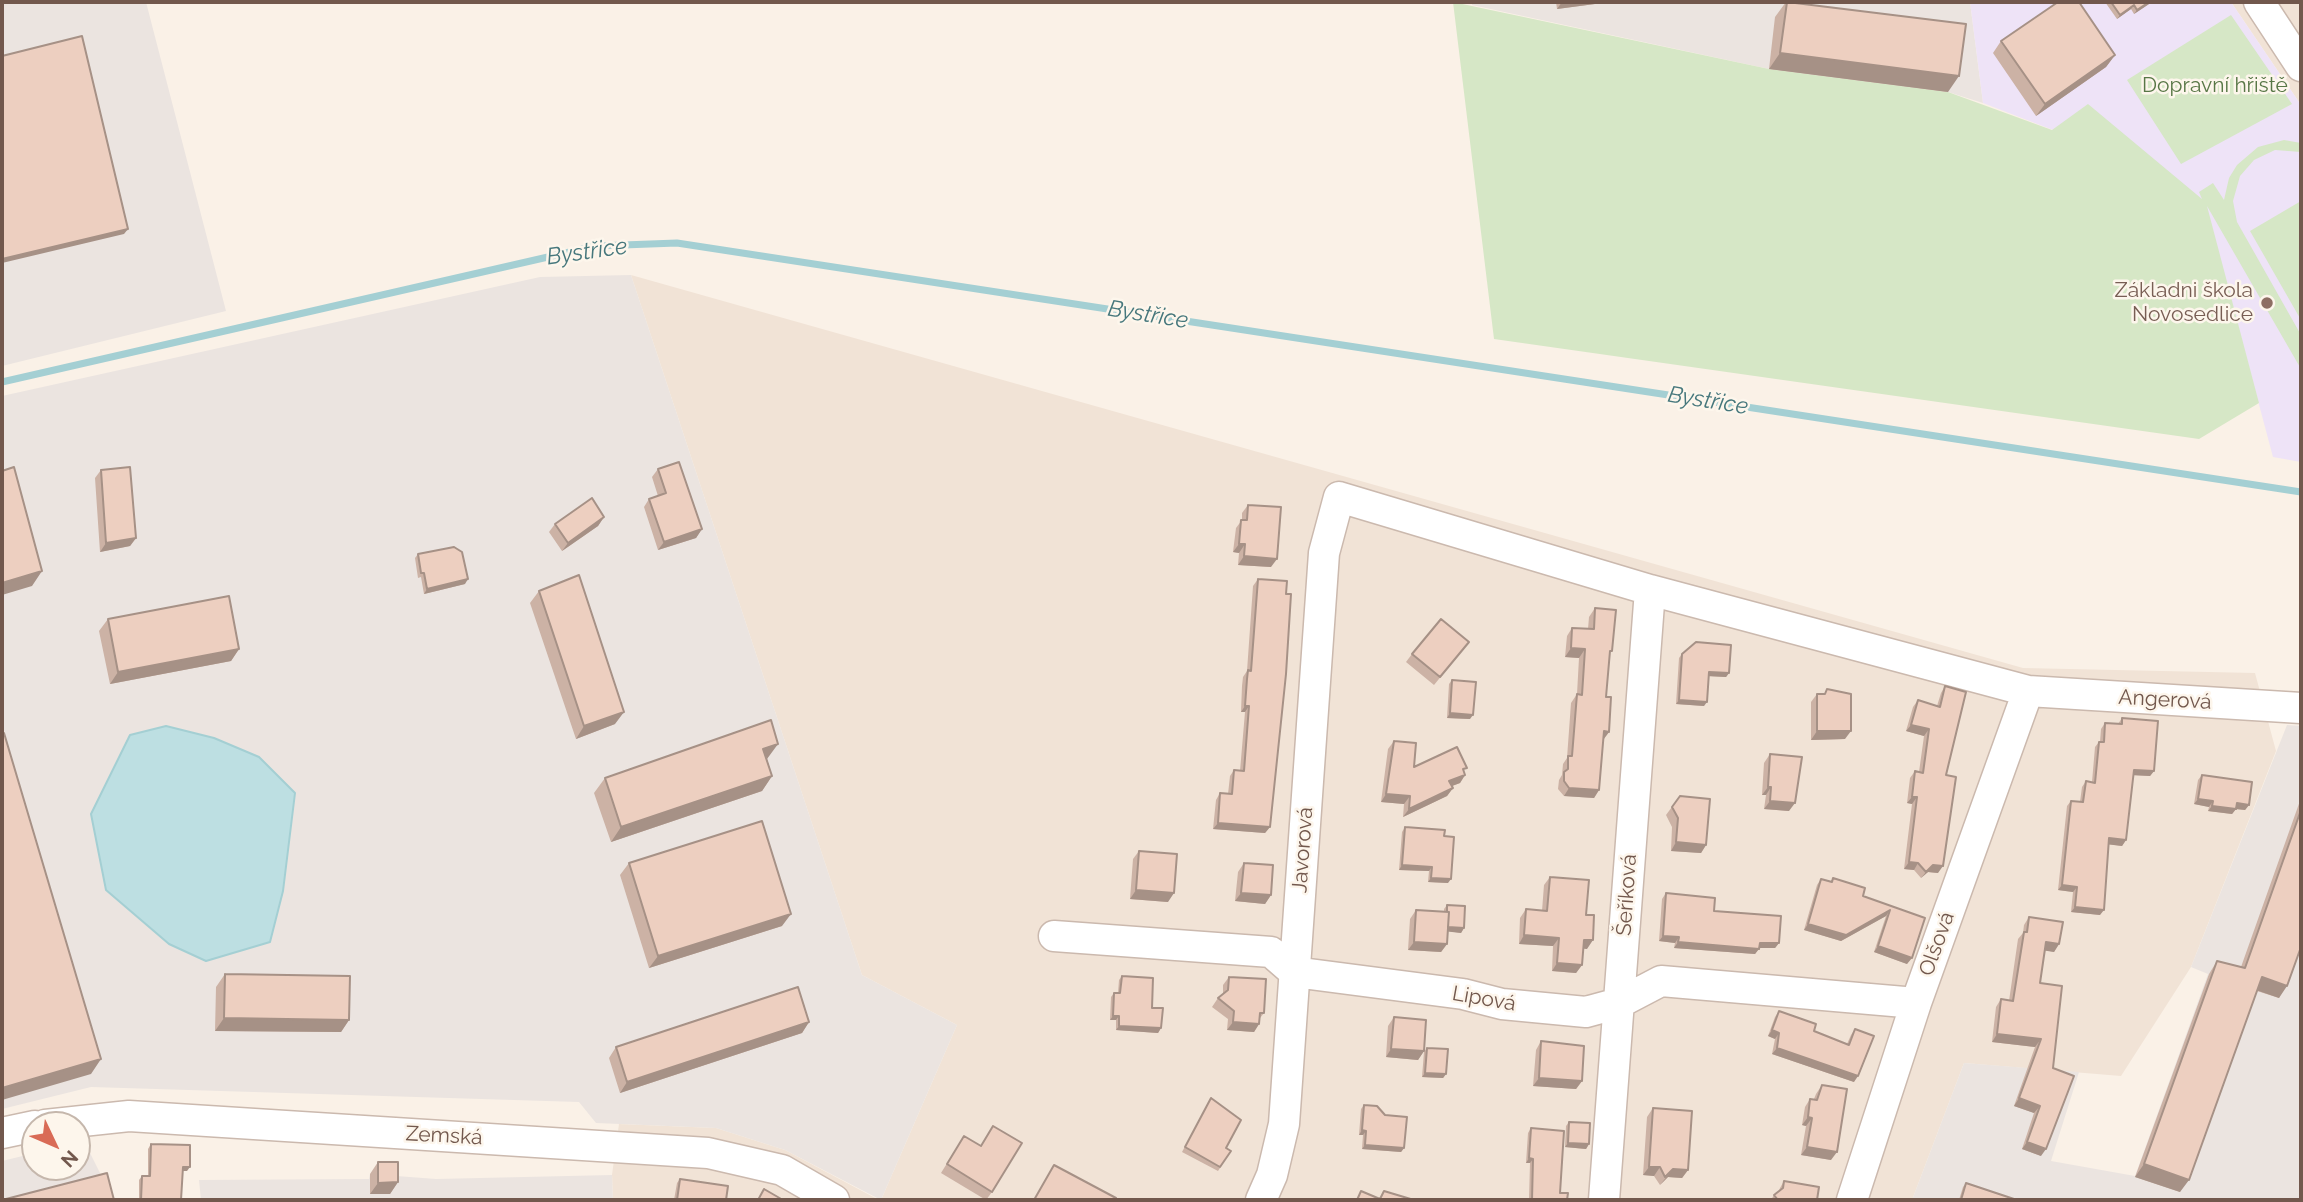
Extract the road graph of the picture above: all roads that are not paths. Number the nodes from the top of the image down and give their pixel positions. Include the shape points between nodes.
1 (2259, 2) edge
2 (2301, 66) edge
3 (1339, 497) joint
4 (1650, 590) junction
5 (2028, 691) junction
6 (2301, 708) edge
7 (1054, 936) dead end
8 (1294, 972) junction
9 (1619, 1003) junction
10 (1916, 1003) junction
11 (91, 1120) edge
12 (21, 1129) edge
13 (2, 1133) edge
14 (834, 1200) edge
15 (1261, 1200) edge
16 (1604, 1200) edge
17 (1852, 1200) edge

1 - 2 street
3 - 4 street, Angerová
3 - 8 street, Javorová via 1324,554
4 - 5 street, Angerová
4 - 9 street, Šeříková
5 - 6 street, Angerová
5 - 10 street, Olšová
7 - 8 street, Lipová via 1271,952
8 - 9 street, Lipová via 1586,1012
8 - 15 street, Javorová via 1284,1124
9 - 10 street, Lipová via 1661,981
9 - 16 street, Šeříková
10 - 17 street, Olšová
11 - 14 street, Zemská via 129,1116 708,1153 782,1170
12 - 13 street

